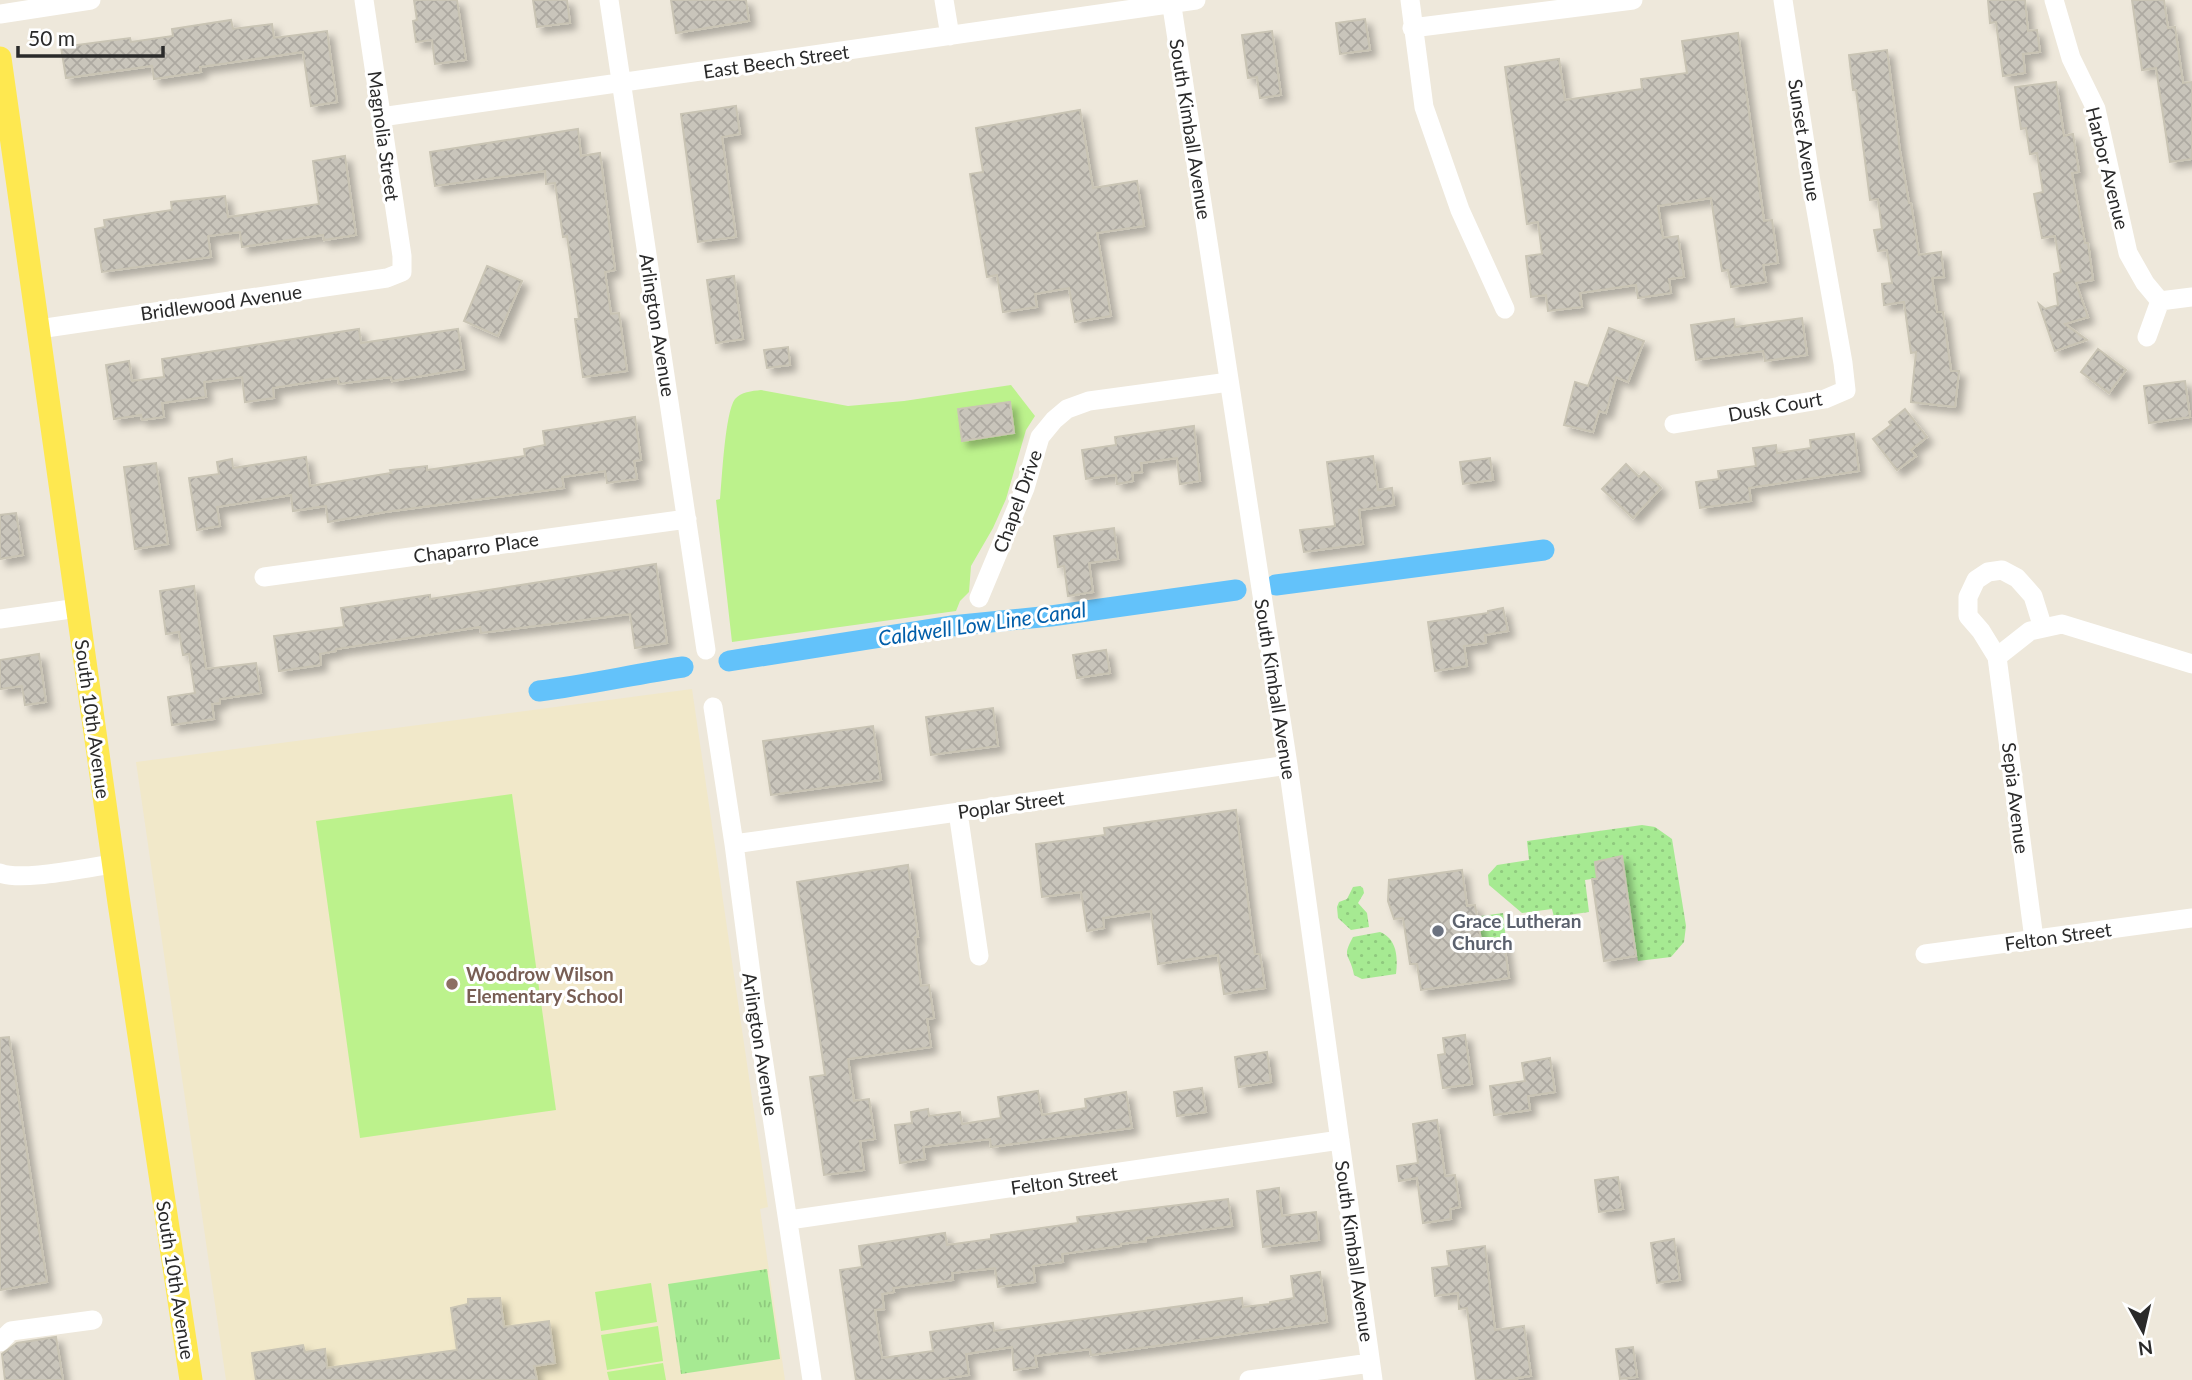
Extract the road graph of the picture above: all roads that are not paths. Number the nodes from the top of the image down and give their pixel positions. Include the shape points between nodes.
1 (91, 0) edge
2 (364, 0) edge
3 (609, 0) edge
4 (944, 0) edge
5 (1196, 0) edge
6 (1410, 0) edge
7 (1633, 0) edge
8 (1783, 0) edge
9 (2054, 0) edge
10 (1610, 1) edge
11 (1172, 2) edge
12 (0, 13) edge
13 (1412, 28) junction
14 (950, 36) junction
15 (0, 58) edge
16 (621, 83) junction
17 (380, 117) junction
18 (402, 272) joint
19 (1828, 279) joint
20 (2192, 297) edge
21 (2160, 301) junction
22 (1505, 309) dead end
23 (39, 329) junction
24 (2147, 337) dead end
25 (1229, 382) junction
26 (1674, 424) dead end
27 (687, 519) junction
28 (264, 577) dead end
29 (979, 598) dead end
30 (78, 608) junction
31 (0, 620) edge
32 (2043, 628) junction
33 (706, 650) dead end
34 (1997, 657) junction
35 (2192, 664) edge
36 (713, 708) dead end
37 (1288, 765) junction
38 (958, 812) junction
39 (734, 844) junction
40 (114, 864) junction
41 (0, 873) edge
42 (2192, 918) edge
43 (2034, 939) junction
44 (1925, 954) dead end
45 (979, 956) dead end
46 (1340, 1140) junction
47 (789, 1220) junction
48 (93, 1321) dead end
49 (0, 1342) edge
50 (1372, 1372) edge
51 (191, 1380) edge
52 (812, 1380) edge
53 (1249, 1380) edge

1 - 12 street
2 - 17 street, Magnolia Street
3 - 16 street, Arlington Avenue
4 - 14 street
5 - 11 street, East Beech Street
6 - 13 street
7 - 10 street
8 - 19 street, Sunset Avenue
9 - 21 street, Harbor Avenue via 2071,58 2096,109 2128,253
10 - 13 street
11 - 14 street, East Beech Street
11 - 25 street, South Kimball Avenue
13 - 22 street via 1424,107 1460,210
14 - 16 street, East Beech Street
15 - 23 main road, South 10th Avenue
16 - 17 street, East Beech Street
16 - 27 street, Arlington Avenue
17 - 18 street, Magnolia Street
18 - 23 street, Bridlewood Avenue via 387,278
19 - 26 street, Dusk Court via 1846,390 1825,399
20 - 21 street
21 - 24 street
23 - 30 main road, South 10th Avenue
25 - 29 street, Chapel Drive via 1089,401 1054,420 1040,437 1025,488
25 - 37 street, South Kimball Avenue
27 - 28 street, Chaparro Place
27 - 33 street, Arlington Avenue
30 - 31 street
30 - 40 main road, South 10th Avenue
32 - 34 street via 2031,631
32 - 34 street via 2033,596 2017,578 2002,570 1988,572 1976,580 1968,597 1968,616
32 - 35 street via 2062,624
34 - 43 street, Sepia Avenue
36 - 39 street, Arlington Avenue
37 - 38 street, Poplar Street
37 - 46 street, South Kimball Avenue
38 - 39 street, Poplar Street
38 - 45 street
39 - 47 street, Arlington Avenue
40 - 41 street via 26,876
40 - 51 main road, South 10th Avenue
42 - 43 street, Felton Street
43 - 44 street, Felton Street
46 - 47 street, Felton Street
46 - 50 street, South Kimball Avenue
47 - 52 street, Arlington Avenue
48 - 49 street via 11,1331
50 - 53 street

